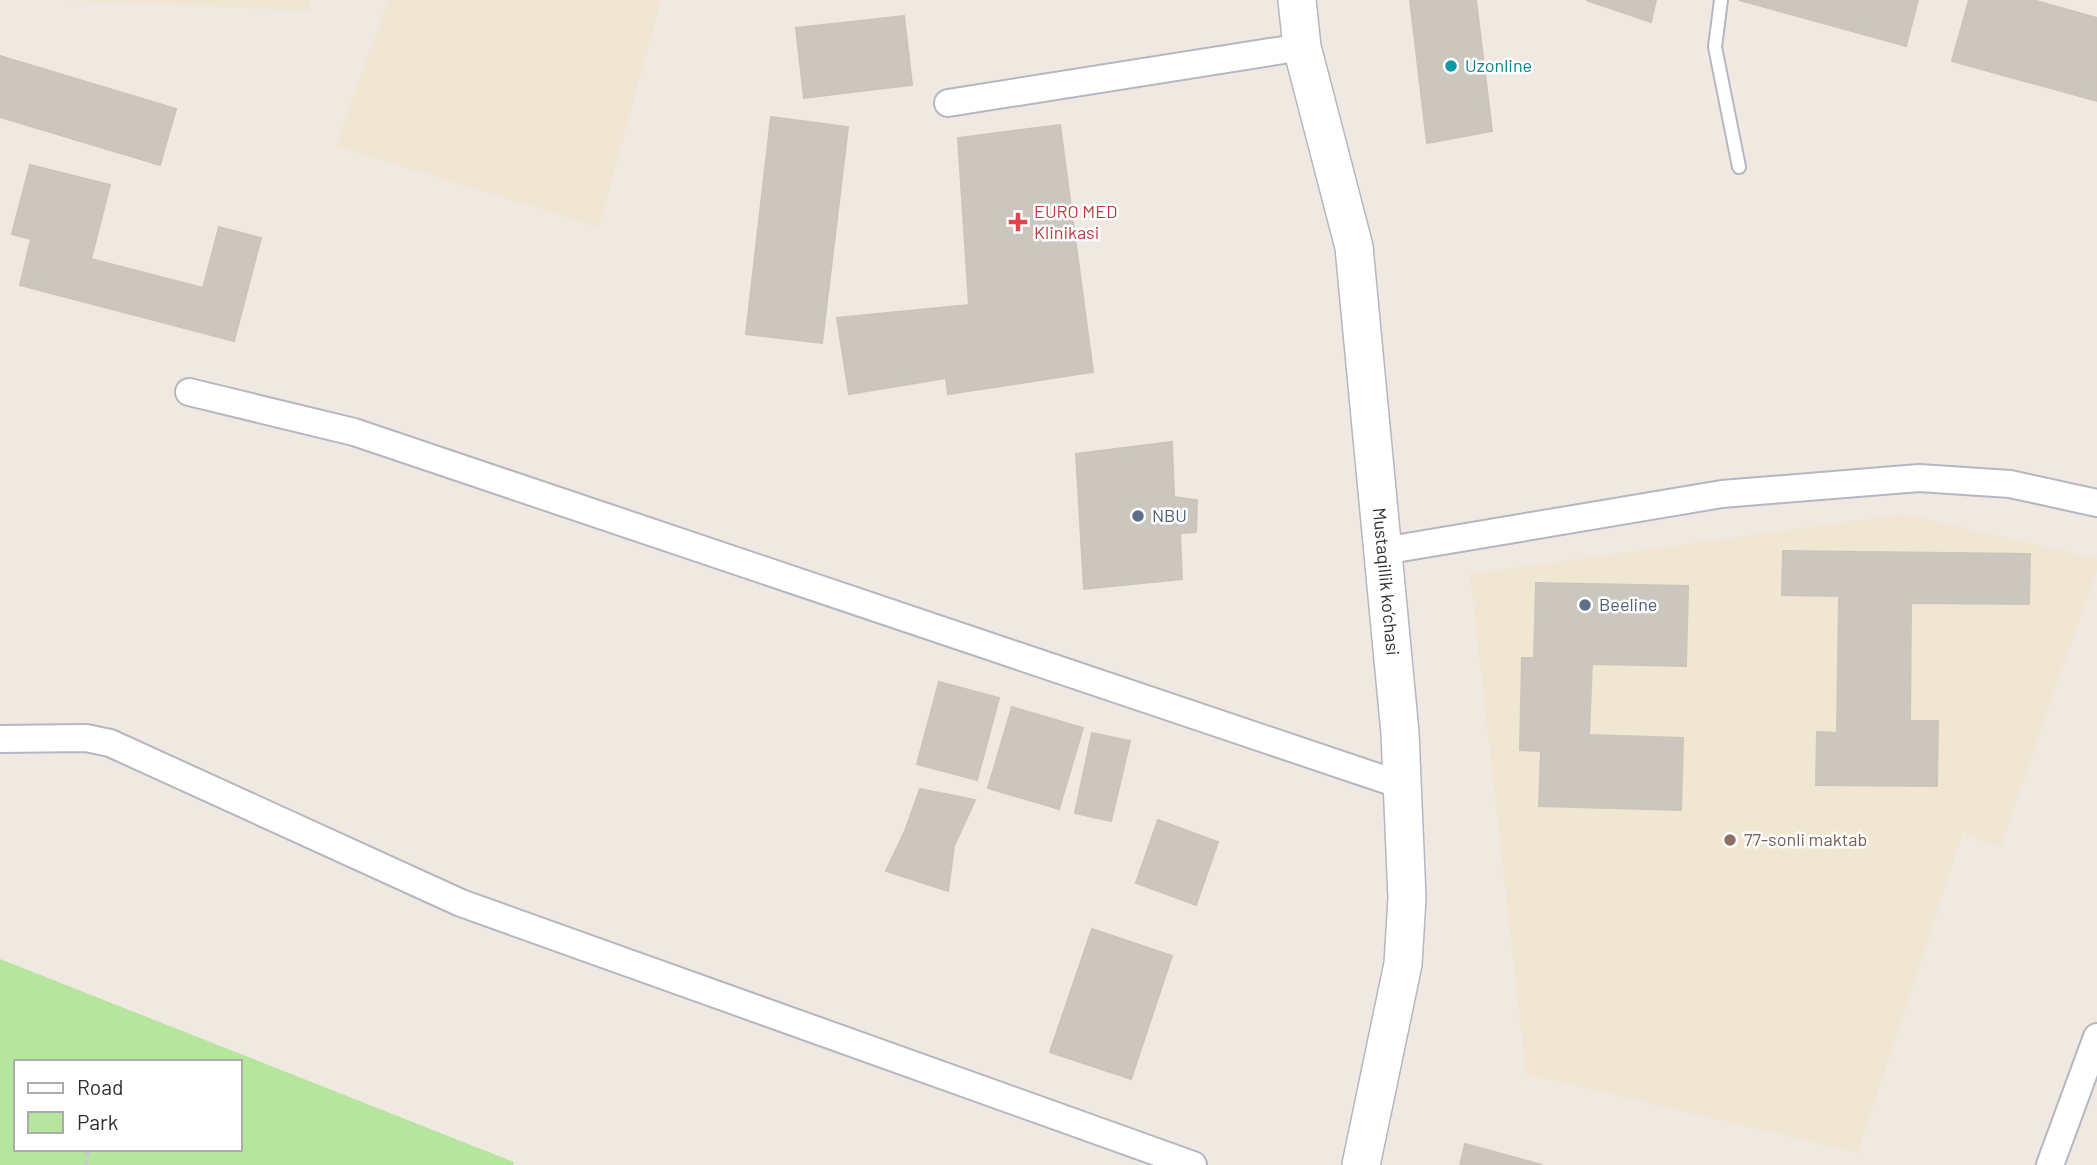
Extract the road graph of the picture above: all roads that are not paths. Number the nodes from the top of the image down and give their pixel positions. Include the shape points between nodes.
1 (1297, 0) edge
2 (1721, 0) edge
3 (1302, 47) junction
4 (948, 103) dead end
5 (1739, 167) dead end
6 (189, 392) dead end
7 (2097, 503) edge
8 (1382, 551) junction
9 (0, 739) edge
10 (1401, 785) junction
11 (2097, 1037) edge
12 (1193, 1165) edge
13 (1361, 1165) edge
14 (2050, 1165) edge

1 - 3 street, Mustaqillik ko‘chasi
2 - 5 lane via 1715,47
3 - 4 street
3 - 8 street, Mustaqillik ko‘chasi via 1354,247
6 - 10 street via 354,432
7 - 8 street via 2010,484 1919,478 1722,494
8 - 10 street, Mustaqillik ko‘chasi
9 - 12 street via 86,738 110,743 461,902
10 - 13 street, Mustaqillik ko‘chasi via 1407,898 1404,964
11 - 14 street

